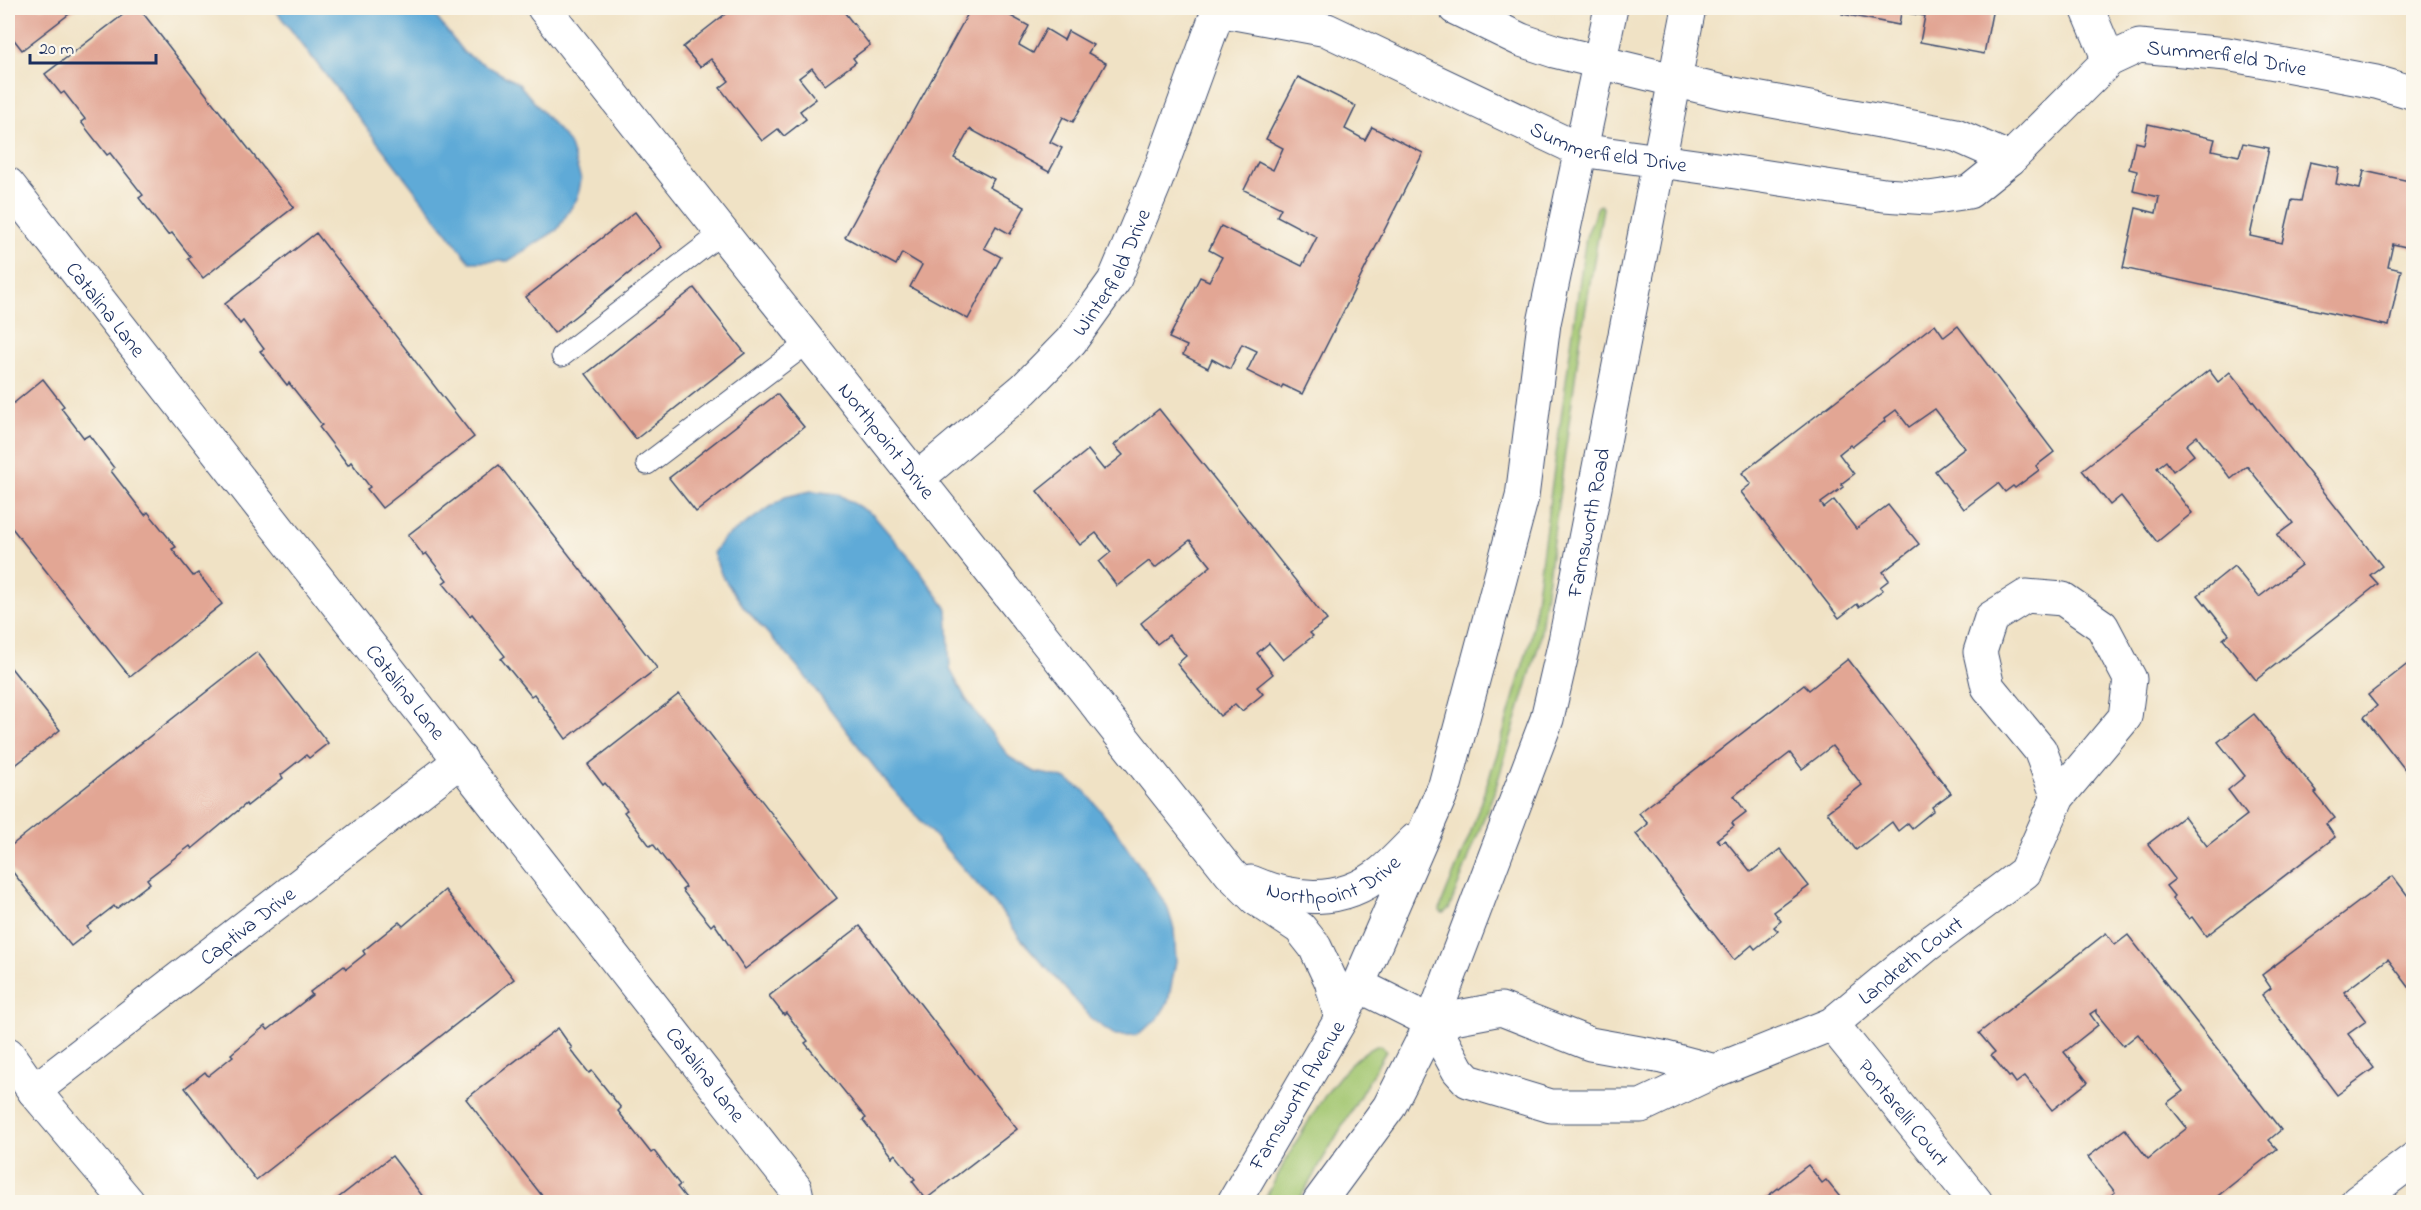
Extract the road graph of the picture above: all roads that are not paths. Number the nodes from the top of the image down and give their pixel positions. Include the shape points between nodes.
1 (544, 8) edge
2 (1455, 8) edge
3 (1611, 8) edge
4 (1689, 8) edge
5 (2087, 8) edge
6 (1218, 9) edge
7 (2109, 60) junction
8 (1601, 62) junction
9 (1675, 81) junction
10 (2414, 93) edge
11 (1580, 150) junction
12 (2010, 159) junction
13 (1658, 162) junction
14 (8, 184) edge
15 (723, 231) junction
16 (810, 342) junction
17 (562, 357) dead end
18 (646, 464) dead end
19 (918, 477) junction
20 (461, 760) junction
21 (2058, 797) junction
22 (1427, 829) junction
23 (1230, 873) junction
24 (1358, 985) junction
25 (1341, 1019) junction
26 (1432, 1022) junction
27 (1832, 1024) junction
28 (8, 1054) edge
29 (1715, 1071) junction
30 (34, 1091) junction
31 (2414, 1159) edge
32 (128, 1203) edge
33 (798, 1203) edge
34 (1234, 1203) edge
35 (1319, 1203) edge
36 (1976, 1203) edge
37 (2357, 1203) edge

1 - 15 street, Northpoint Drive
2 - 8 street via 1521,40
3 - 8 street
4 - 9 street, Farnsworth Road
5 - 7 street
6 - 11 street, Summerfield Drive via 1327,30
6 - 19 street, Winterfield Drive via 1156,181 1114,281 1071,341 1024,389
7 - 10 street, Summerfield Drive via 2139,46 2227,54 2376,82
7 - 12 street, Summerfield Drive
8 - 9 street
8 - 11 street
9 - 12 street via 1956,135
9 - 13 street, Farnsworth Road
11 - 13 street, Summerfield Drive
11 - 22 street via 1544,323 1522,497 1444,785
12 - 13 street, Summerfield Drive via 1969,192 1929,198
13 - 26 street, Farnsworth Road via 1547,719
14 - 20 street, Catalina Lane
15 - 16 street, Northpoint Drive
15 - 17 lane
16 - 18 lane
16 - 19 street, Northpoint Drive
19 - 23 street, Northpoint Drive
20 - 30 street, Captiva Drive
20 - 33 street, Catalina Lane via 795,1188
21 - 21 street, Landreth Court via 2125,717 2130,679 2102,626 2063,599 2026,596 1991,618 1980,652 1988,687 2040,750
21 - 27 street, Landreth Court via 2025,872 1926,946
22 - 23 street, Northpoint Drive via 1381,873 1332,895 1289,895
22 - 24 street
23 - 25 street, Northpoint Drive via 1256,899 1300,928 1315,947 1331,981
24 - 25 street, Farnsworth Avenue
24 - 26 street
25 - 34 street, Farnsworth Avenue
26 - 29 street via 1501,1009 1590,1044
26 - 29 street, Landreth Court via 1468,1081 1551,1106 1641,1106
26 - 35 street via 1389,1107
27 - 29 street, Landreth Court
27 - 36 street, Pontarelli Court
28 - 30 street
30 - 32 street
31 - 37 street

